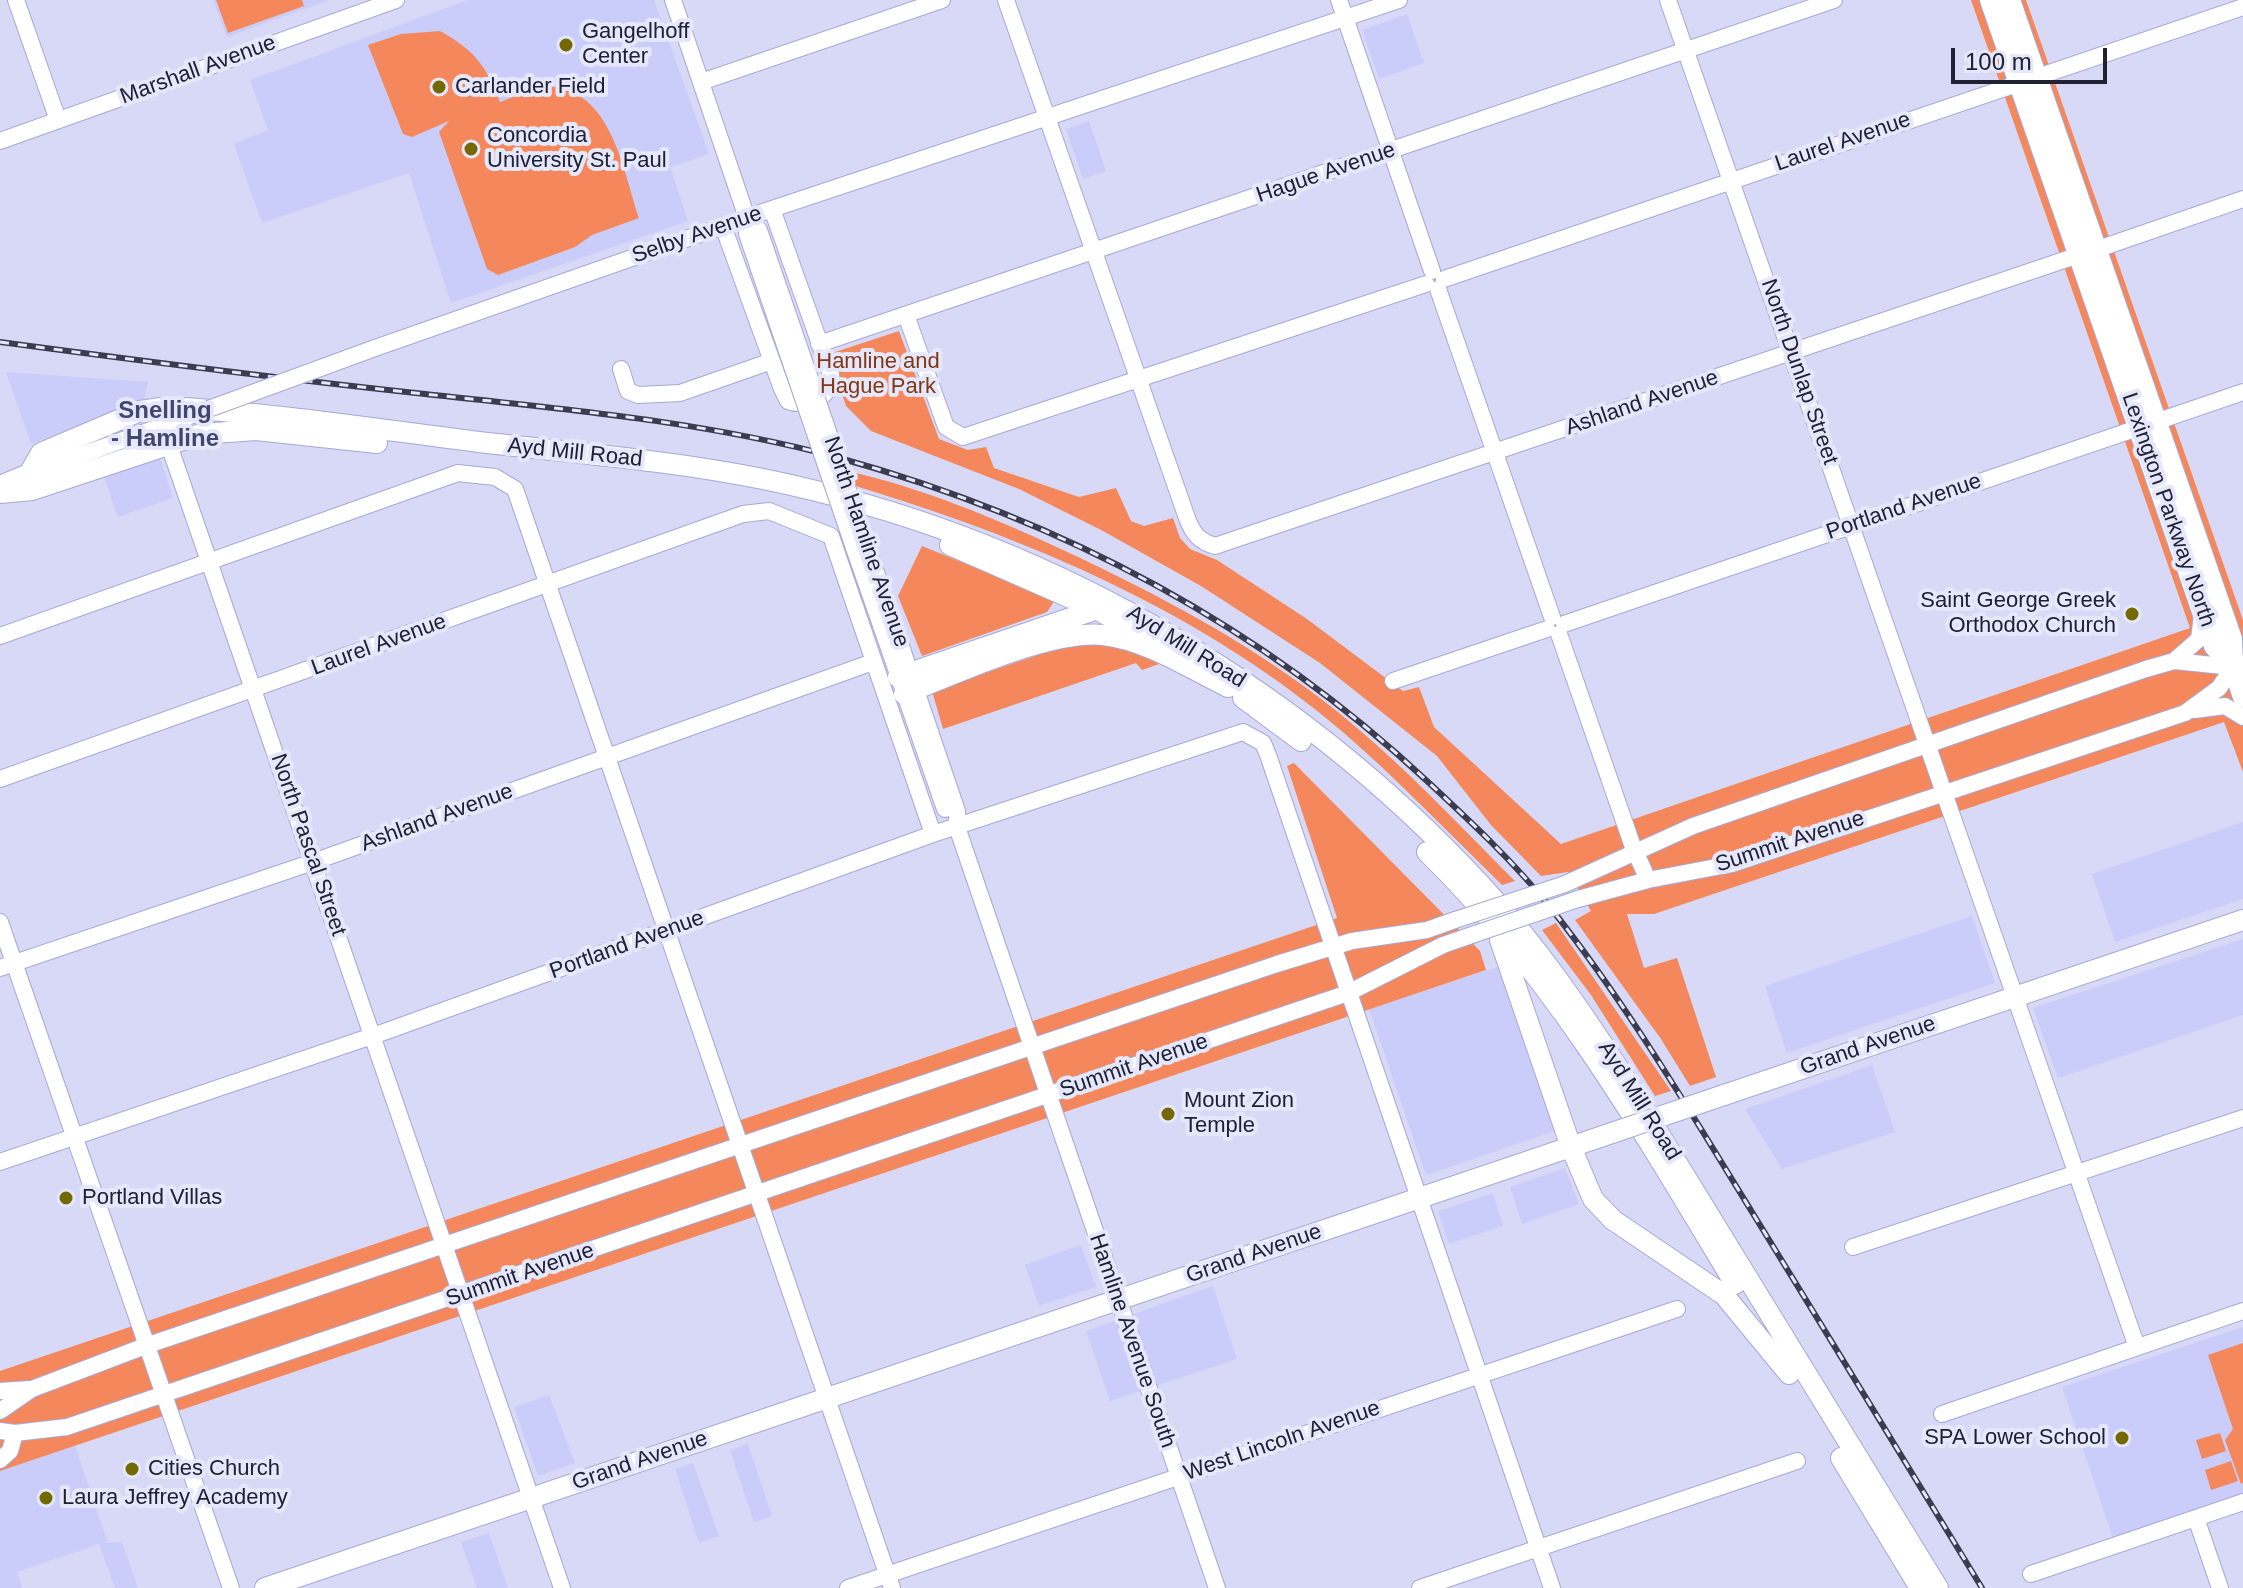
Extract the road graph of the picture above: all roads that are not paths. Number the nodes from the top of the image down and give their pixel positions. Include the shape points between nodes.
1 (16, 0) edge
2 (396, 0) edge
3 (673, 0) edge
4 (942, 0) edge
5 (1006, 0) edge
6 (1339, 0) edge
7 (1399, 0) edge
8 (1668, 0) edge
9 (1834, 0) edge
10 (1990, 0) edge
11 (2010, 0) edge
12 (2243, 7) edge
13 (1345, 18) junction
14 (1686, 50) junction
15 (2028, 79) junction
16 (701, 82) junction
17 (1048, 117) junction
18 (58, 120) junction
19 (0, 141) edge
20 (1390, 151) junction
21 (1732, 180) junction
22 (2243, 199) edge
23 (772, 209) junction
24 (747, 218) junction
25 (723, 226) junction
26 (1095, 252) junction
27 (2089, 252) junction
28 (1435, 281) junction
29 (906, 315) junction
30 (819, 344) junction
31 (1792, 353) junction
32 (772, 361) junction
33 (621, 369) dead end
34 (1140, 380) junction
35 (2243, 392) edge
36 (2149, 425) junction
37 (169, 445) junction
38 (1494, 453) junction
39 (29, 474) junction
40 (0, 486) edge
41 (0, 493) edge
42 (757, 511) joint
43 (1852, 525) junction
44 (210, 560) junction
45 (548, 584) junction
46 (1105, 608) junction
47 (2202, 611) junction
48 (1556, 626) junction
49 (0, 636) edge
50 (1041, 644) junction
51 (2174, 661) junction
52 (873, 662) junction
53 (2238, 665) edge
54 (1393, 681) dead end
55 (908, 683) junction
56 (1228, 687) junction
57 (253, 689) junction
58 (2243, 697) edge
59 (2185, 713) junction
60 (2243, 717) edge
61 (1929, 744) junction
62 (607, 757) junction
63 (0, 779) edge
64 (1945, 791) junction
65 (957, 827) junction
66 (933, 834) junction
67 (1636, 853) junction
68 (313, 862) junction
69 (1648, 880) junction
70 (2243, 920) edge
71 (0, 922) edge
72 (1495, 925) junction
73 (667, 931) junction
74 (1333, 947) junction
75 (7, 966) edge
76 (1348, 993) junction
77 (2015, 996) junction
78 (373, 1036) junction
79 (1032, 1046) junction
80 (1049, 1094) junction
81 (2243, 1118) edge
82 (73, 1137) junction
83 (740, 1145) junction
84 (1576, 1145) junction
85 (0, 1162) edge
86 (2077, 1172) junction
87 (756, 1193) junction
88 (1418, 1199) junction
89 (444, 1245) junction
90 (1853, 1247) dead end
91 (1738, 1276) junction
92 (461, 1296) junction
93 (1118, 1300) junction
94 (1677, 1309) dead end
95 (2243, 1311) edge
96 (148, 1345) junction
97 (2137, 1347) junction
98 (1479, 1374) junction
99 (1789, 1374) junction
100 (32, 1389) junction
101 (0, 1391) edge
102 (164, 1394) junction
103 (827, 1398) junction
104 (0, 1411) edge
105 (1942, 1414) dead end
106 (7, 1432) edge
107 (0, 1460) edge
108 (1797, 1461) dead end
109 (1179, 1476) junction
110 (531, 1498) junction
111 (2243, 1502) edge
112 (2196, 1518) junction
113 (1538, 1548) junction
114 (2031, 1574) dead end
115 (889, 1581) edge
116 (231, 1588) edge
117 (265, 1588) edge
118 (562, 1588) edge
119 (848, 1588) edge
120 (1217, 1588) edge
121 (1420, 1588) edge
122 (1552, 1588) edge
123 (1920, 1588) edge
124 (1938, 1588) edge
125 (2220, 1588) edge

1 - 18 street
2 - 18 street, Marshall Avenue
3 - 16 street, North Hamline Avenue
4 - 16 street
5 - 17 street
6 - 13 street
7 - 13 street, Selby Avenue
8 - 14 street, North Dunlap Street
9 - 14 street, Hague Avenue
10 - 15 main road, Lexington Parkway North
11 - 15 main road, Lexington Parkway North
12 - 15 street, Laurel Avenue
13 - 17 street, Selby Avenue
13 - 20 street
14 - 20 street, Hague Avenue
14 - 21 street, North Dunlap Street
15 - 21 street, Laurel Avenue
15 - 27 main road, Lexington Parkway North
16 - 24 street, North Hamline Avenue
17 - 23 street, Selby Avenue
17 - 26 street
18 - 19 street, Marshall Avenue
20 - 26 street, Hague Avenue
20 - 28 street
21 - 28 street, Laurel Avenue
21 - 31 street, North Dunlap Street
22 - 27 street, Ashland Avenue
23 - 24 street, Selby Avenue
23 - 30 street
24 - 25 street, Selby Avenue
24 - 55 street, North Hamline Avenue, bridge via 759,230 798,364
25 - 32 street
25 - 39 street, Selby Avenue, bridge
26 - 29 street, Hague Avenue
26 - 34 street
27 - 31 street, Ashland Avenue
27 - 36 main road, Lexington Parkway North
28 - 34 street, Laurel Avenue
28 - 38 street
29 - 30 street, Hague Avenue
29 - 34 street, Laurel Avenue via 942,418 954,434 977,435
30 - 32 street via 832,386 827,394 797,404 788,401
31 - 38 street, Ashland Avenue
31 - 43 street, North Dunlap Street
32 - 33 street via 665,396 628,391
34 - 38 street, Ashland Avenue via 1193,532 1215,546
35 - 36 street, Portland Avenue
36 - 43 street, Portland Avenue
36 - 47 main road, Lexington Parkway North
36 - 53 main road, Lexington Parkway North
37 - 41 main road, Ayd Mill Road via 32,490
37 - 44 street, North Pascal Street
37 - 46 main road, Ayd Mill Road via 226,429 256,430 742,485 914,530
38 - 48 street
39 - 40 main road, Selby Avenue
39 - 46 main road, Ayd Mill Road via 41,453 140,411 168,407 677,464 766,480 929,524 1074,582
42 - 45 street, Laurel Avenue
42 - 52 street, North Hamline Avenue via 831,536
43 - 48 street, Portland Avenue
43 - 61 street, North Dunlap Street
44 - 45 street via 458,473 495,477 515,489
44 - 49 street
44 - 57 street, North Pascal Street
45 - 57 street, Laurel Avenue
45 - 62 street
46 - 50 main road via 1093,623
46 - 55 main road
46 - 56 main road, Ayd Mill Road
46 - 91 main road, Ayd Mill Road via 1283,709 1396,803 1480,884 1578,1005
47 - 51 street via 2199,639
47 - 53 main road, Lexington Parkway North via 2214,646
48 - 54 street, Portland Avenue
48 - 67 street
50 - 55 main road
50 - 56 main road via 1087,635 1118,638
51 - 53 street, Summit Avenue
51 - 61 street, Summit Avenue
52 - 62 street, Ashland Avenue
52 - 66 street, North Hamline Avenue
53 - 58 main road
53 - 59 street, Summit Avenue via 2211,696
55 - 65 street, North Hamline Avenue via 946,814
56 - 72 main road, Ayd Mill Road via 1375,801
57 - 63 street, Laurel Avenue
57 - 68 street, North Pascal Street
59 - 60 street via 2219,706
59 - 64 street, Summit Avenue
61 - 64 street, North Dunlap Street
61 - 67 street, Summit Avenue via 1693,826
62 - 68 street, Ashland Avenue
62 - 73 street
64 - 69 street, Summit Avenue via 1732,864
64 - 77 street, North Dunlap Street
65 - 66 street, Portland Avenue
65 - 74 street, Portland Avenue via 1243,732 1263,743
65 - 79 street, North Hamline Avenue
66 - 73 street, Portland Avenue
67 - 69 street
67 - 74 street, Summit Avenue, bridge via 1565,884 1427,930
68 - 75 street, Ashland Avenue
68 - 78 street, North Pascal Street
69 - 76 street, Summit Avenue, bridge via 1443,945
70 - 77 main road, Grand Avenue
71 - 75 street
72 - 84 main road
72 - 91 main road, Ayd Mill Road via 1565,1013
73 - 78 street, Portland Avenue
73 - 83 street
74 - 76 street
74 - 79 street, Summit Avenue
75 - 82 street
76 - 80 street, Summit Avenue
76 - 88 street
77 - 84 main road, Grand Avenue, bridge
77 - 86 street, North Dunlap Street
78 - 82 street, Portland Avenue
78 - 89 street, North Pascal Street
79 - 80 street, North Hamline Avenue
79 - 83 street, Summit Avenue
80 - 87 street, Summit Avenue
80 - 93 street, Hamline Avenue South
81 - 86 street
82 - 85 street, Portland Avenue
82 - 96 street
83 - 87 street
83 - 89 street, Summit Avenue
84 - 88 main road, Grand Avenue
84 - 91 main road via 1602,1194 1619,1211 1700,1264
84 - 99 main road via 1587,1187 1601,1209 1724,1295
86 - 90 street
86 - 97 street, North Dunlap Street
87 - 92 street, Summit Avenue
87 - 103 street
88 - 93 main road, Grand Avenue
88 - 98 street
89 - 92 street, North Pascal Street
89 - 96 street, Summit Avenue
91 - 99 main road, Ayd Mill Road
91 - 124 main road, Ayd Mill Road
92 - 102 street, Summit Avenue
92 - 110 street, North Pascal Street
93 - 103 main road, Grand Avenue
93 - 109 street, Hamline Avenue South
94 - 98 street, West Lincoln Avenue
95 - 97 street
96 - 100 street, Summit Avenue
96 - 102 street
97 - 105 street
98 - 109 street, West Lincoln Avenue
98 - 113 street
99 - 123 main road, Ayd Mill Road
100 - 101 street, Summit Avenue
100 - 104 street, Summit Avenue
102 - 106 street, Summit Avenue via 67,1427
102 - 116 street
103 - 110 main road, Grand Avenue
103 - 115 street
106 - 107 street, Summit Avenue via 10,1451
108 - 113 street
109 - 115 street, West Lincoln Avenue
109 - 120 street, Hamline Avenue South
110 - 117 main road, Grand Avenue
110 - 118 street, North Pascal Street
111 - 112 street
112 - 114 street
112 - 125 street
113 - 121 street
113 - 122 street
115 - 119 street, West Lincoln Avenue

